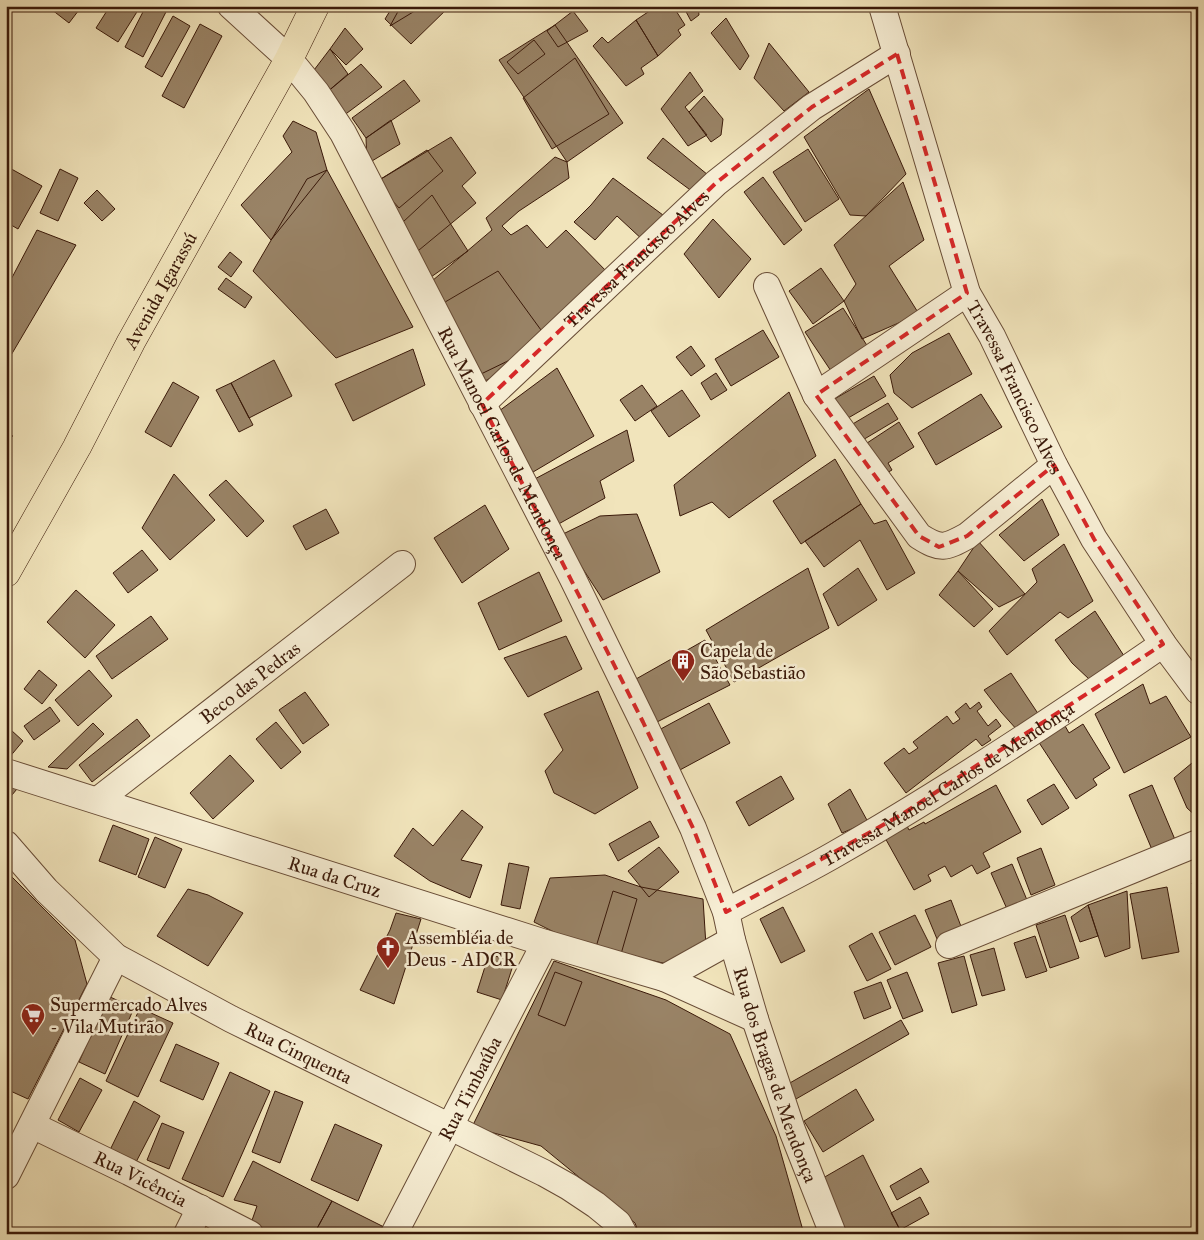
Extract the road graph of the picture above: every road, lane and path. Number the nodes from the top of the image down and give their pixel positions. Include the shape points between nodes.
1 (231, 6) edge
2 (315, 6) edge
3 (882, 6) edge
4 (897, 54) junction
5 (289, 59) junction
6 (766, 286) dead end
7 (967, 293) junction
8 (816, 396) junction
9 (482, 404) junction
10 (1054, 465) junction
11 (402, 564) dead end
12 (6, 573) edge
13 (1163, 644) junction
14 (1198, 691) edge
15 (6, 772) edge
16 (98, 800) junction
17 (1198, 843) edge
18 (6, 844) edge
19 (726, 912) junction
20 (732, 940) junction
21 (546, 943) junction
22 (949, 945) dead end
23 (116, 957) junction
24 (664, 978) junction
25 (755, 1019) junction
26 (32, 1125) junction
27 (451, 1127) junction
28 (6, 1176) edge
29 (200, 1208) junction
30 (618, 1230) edge
31 (187, 1234) edge
32 (250, 1234) edge
33 (394, 1234) edge
34 (833, 1234) edge

1 - 5 street, Rua Manoel Carlos de Mendonça
2 - 5 main road, Avenida Igarassú
3 - 4 street, Travessa Francisco Alves
4 - 7 street, Travessa Francisco Alves
4 - 9 street, Travessa Francisco Alves via 812,107 716,183
5 - 9 street, Rua Manoel Carlos de Mendonça via 343,133
5 - 12 main road, Avenida Igarassú
6 - 8 street
7 - 8 street
7 - 10 street, Travessa Francisco Alves via 992,336
8 - 10 street via 919,536 939,546 951,545 966,536
9 - 19 street, Rua Manoel Carlos de Mendonça via 643,722 693,828
10 - 13 street, Travessa Francisco Alves via 1094,539
11 - 16 street, Beco das Pedras
13 - 14 street, Travessa Francisco Alves
13 - 19 street, Travessa Manoel Carlos de Mendonça via 901,815 836,854
15 - 16 street, Rua da Cruz
16 - 21 street, Rua da Cruz
17 - 22 street
18 - 23 street, Rua Cinquenta via 46,890
19 - 20 street, Rua dos Bragas de Mendonça
20 - 24 street
20 - 25 street, Rua dos Bragas de Mendonça
21 - 24 street, Rua da Cruz
21 - 27 street, Rua Timbaúba
23 - 26 street
23 - 27 street, Rua Cinquenta via 231,1019
24 - 25 street, Rua da Cruz
25 - 34 street, Rua dos Bragas de Mendonça via 792,1130
26 - 28 street
26 - 29 street, Rua Vicência
27 - 30 street, Rua Cinquenta via 568,1187 596,1205
27 - 33 street, Rua Timbaúba
29 - 31 street
29 - 32 street, Rua Vicência

